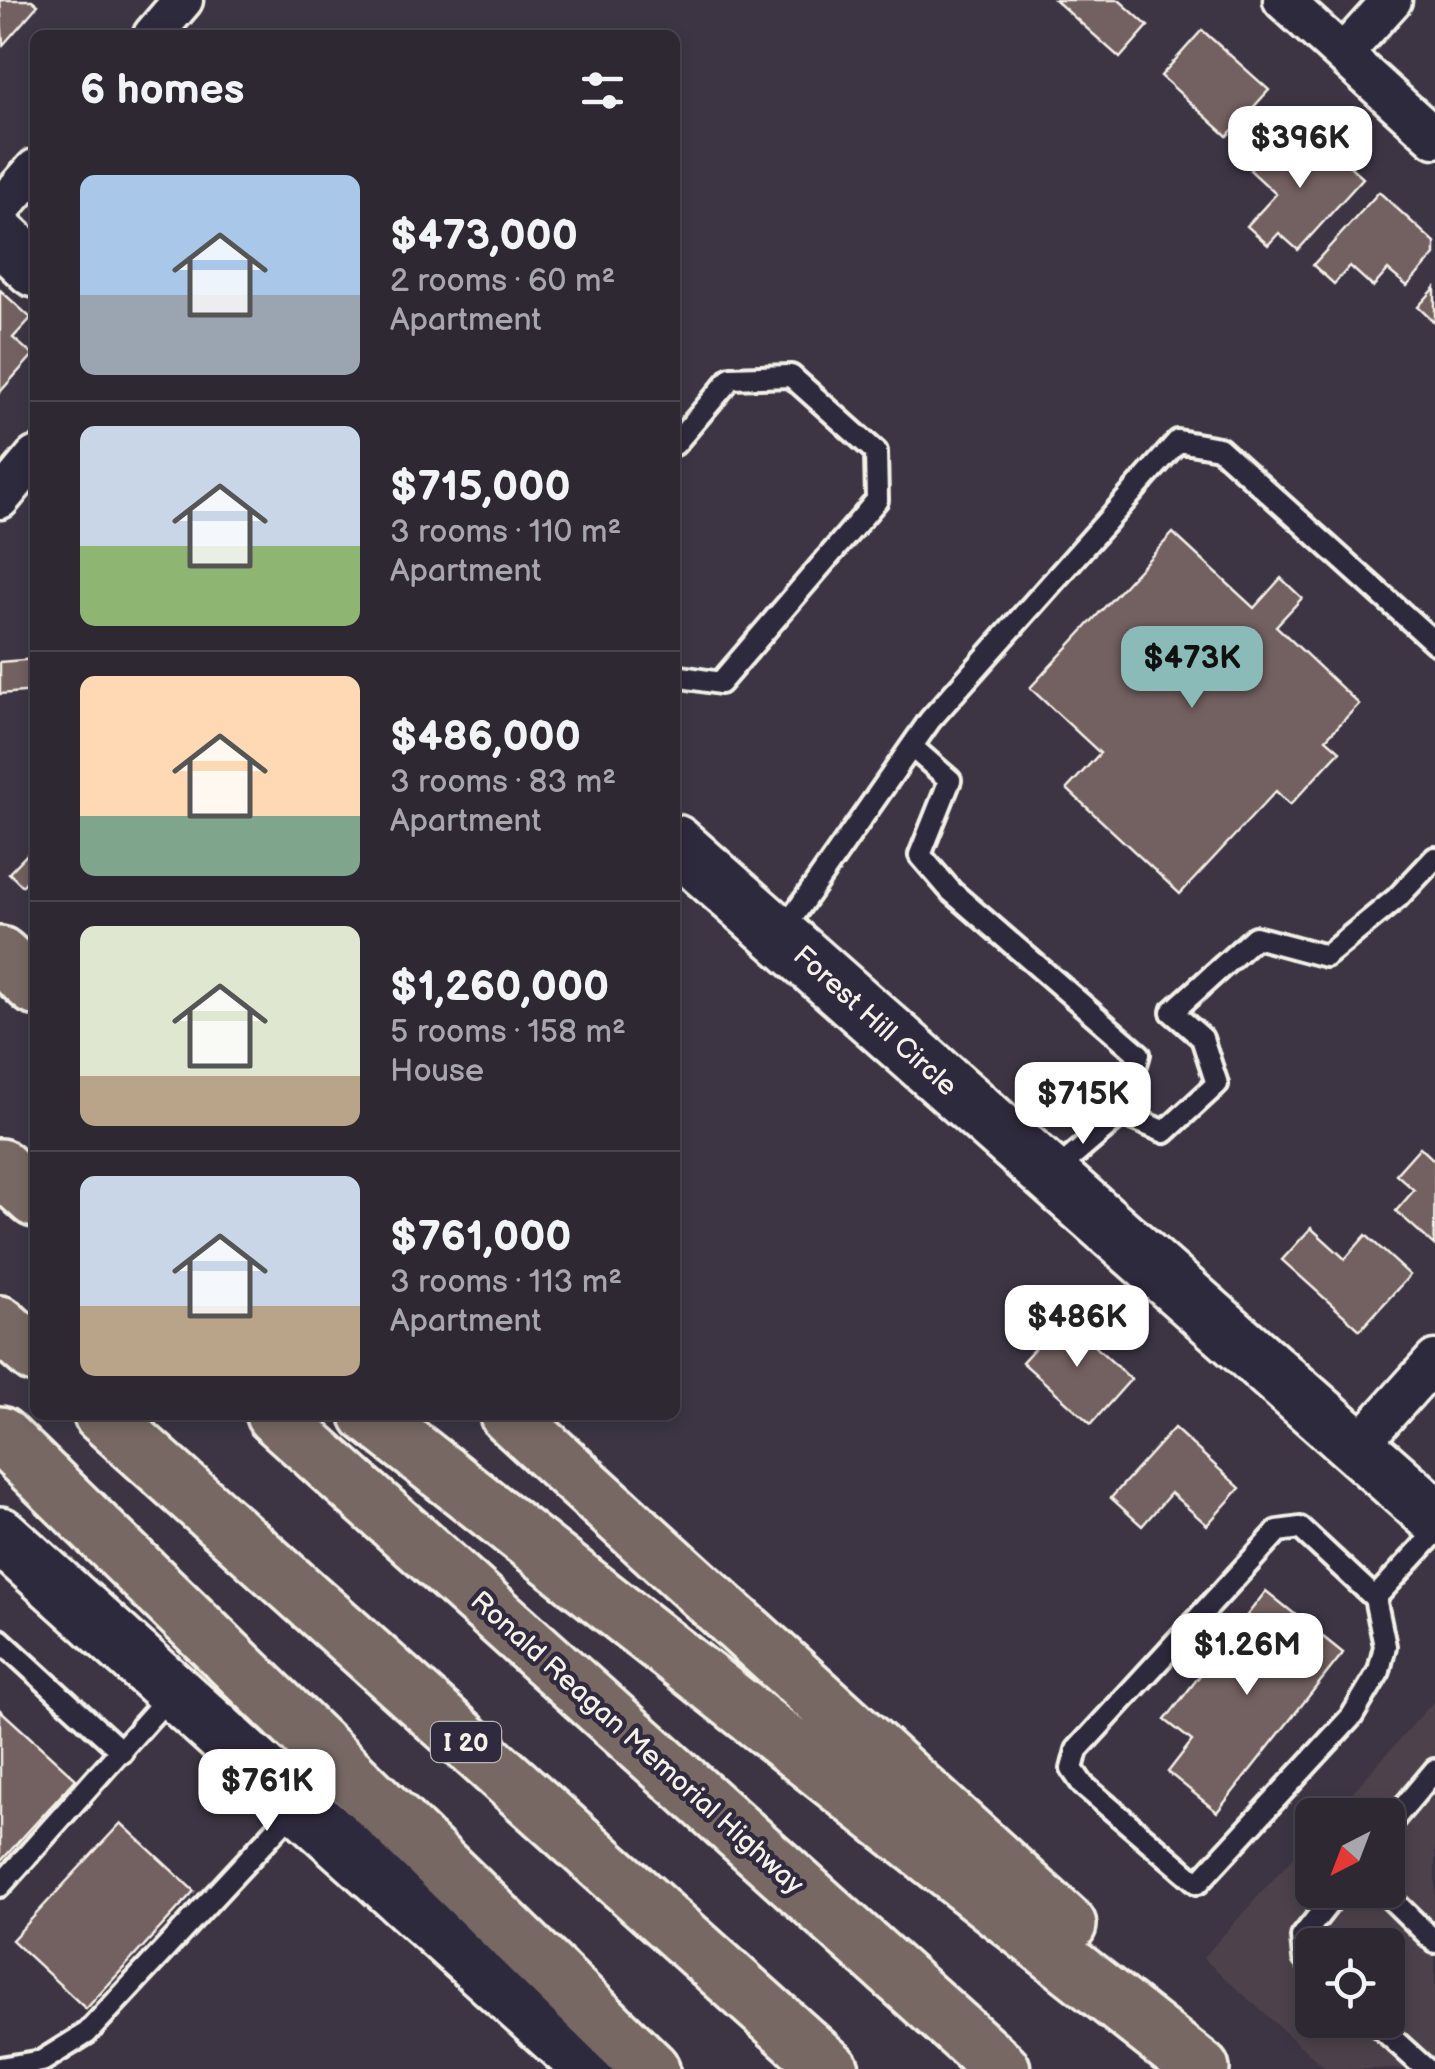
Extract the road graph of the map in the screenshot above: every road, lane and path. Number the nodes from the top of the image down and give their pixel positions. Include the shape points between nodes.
1 (183, 0) edge
2 (1283, 0) edge
3 (1392, 0) edge
4 (157, 30) edge
5 (1343, 54) junction
6 (1435, 138) edge
7 (30, 175) edge
8 (0, 209) edge
9 (0, 236) edge
10 (30, 263) edge
11 (680, 438) edge
12 (30, 462) edge
13 (0, 499) edge
14 (1435, 643) edge
15 (680, 677) edge
16 (912, 747) junction
17 (680, 847) edge
18 (1435, 858) edge
19 (780, 935) junction
20 (0, 955) edge
21 (30, 982) edge
22 (1122, 1114) junction
23 (0, 1168) edge
24 (1050, 1175) junction
25 (30, 1195) edge
26 (0, 1324) edge
27 (30, 1351) edge
28 (1435, 1360) edge
29 (108, 1420) edge
30 (280, 1420) edge
31 (374, 1420) edge
32 (513, 1420) edge
33 (0, 1435) edge
34 (1358, 1447) junction
35 (1435, 1516) edge
36 (1435, 1533) edge
37 (0, 1535) edge
38 (1375, 1598) junction
39 (0, 1640) edge
40 (172, 1693) junction
41 (122, 1752) junction
42 (1435, 1770) edge
43 (298, 1805) junction
44 (1405, 1806) edge
45 (0, 1886) edge
46 (1325, 1908) edge
47 (1400, 1908) edge
48 (1310, 1928) edge
49 (1435, 1942) edge
50 (1392, 2038) edge
51 (0, 2068) edge
52 (592, 2069) edge
53 (651, 2069) edge
54 (831, 2069) edge
55 (1002, 2069) edge
56 (1201, 2069) edge
57 (1218, 2069) edge
58 (1426, 2069) edge

1 - 4 street
2 - 5 street
3 - 5 street
5 - 6 street
7 - 8 street
9 - 10 street
11 - 15 lane via 731,378 792,376 876,452 878,500 720,683
12 - 13 street
14 - 16 lane via 1218,448 1178,441
16 - 19 lane
16 - 22 lane via 950,780 920,855 951,891 1139,1054
17 - 19 street, Forest Hill Circle
18 - 22 lane via 1326,956 1255,937 1172,1012 1202,1038 1217,1084 1165,1132
19 - 24 street, Forest Hill Circle
20 - 21 highway
22 - 24 lane
23 - 25 highway
24 - 34 street, Forest Hill Circle
26 - 27 highway
28 - 34 street
29 - 54 highway, I 20
30 - 55 highway, Ronald Reagan Memorial Highway
31 - 56 highway
32 - 57 highway
33 - 53 highway
34 - 35 street, Forest Hill Circle
36 - 38 lane
37 - 40 street
38 - 38 lane via 1385,1646 1379,1671 1352,1716 1198,1883 1082,1784 1072,1768 1077,1750 1278,1530 1300,1528
39 - 41 lane
40 - 41 lane
40 - 43 street
41 - 45 lane
42 - 44 lane
43 - 51 lane via 87,2032 42,2061
43 - 52 street
46 - 48 lane
47 - 49 lane
50 - 58 lane

